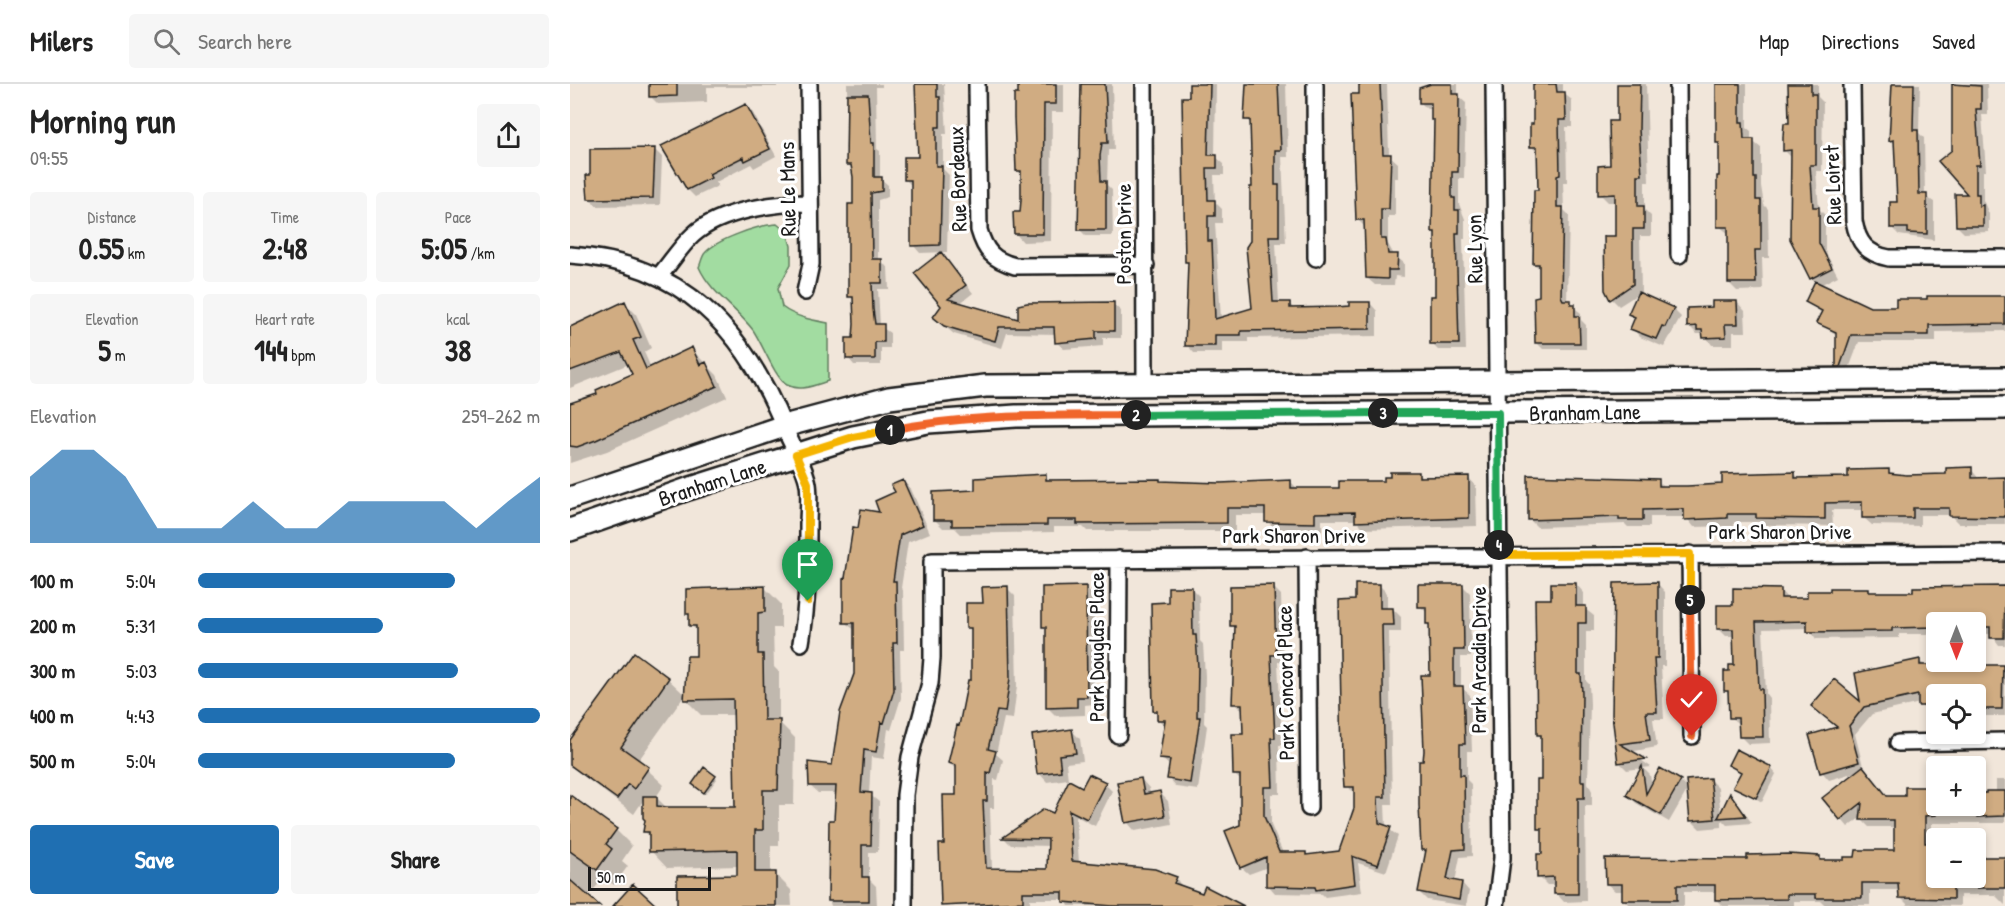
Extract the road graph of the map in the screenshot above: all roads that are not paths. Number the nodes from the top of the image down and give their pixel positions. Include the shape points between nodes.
1 (809, 84) edge
2 (977, 84) edge
3 (1144, 84) edge
4 (1314, 84) edge
5 (1494, 84) edge
6 (1678, 84) edge
7 (1852, 84) edge
8 (810, 202) junction
9 (570, 255) edge
10 (1679, 255) dead end
11 (1316, 258) dead end
12 (2005, 258) edge
13 (1146, 265) junction
14 (660, 275) junction
15 (805, 292) dead end
16 (2005, 378) edge
17 (1498, 382) junction
18 (1145, 384) junction
19 (2005, 408) edge
20 (1498, 413) junction
21 (784, 426) junction
22 (796, 455) junction
23 (570, 498) edge
24 (570, 530) edge
25 (2005, 553) edge
26 (1690, 554) junction
27 (1499, 555) junction
28 (1307, 557) junction
29 (1119, 559) junction
30 (801, 643) dead end
31 (1118, 735) dead end
32 (1692, 736) dead end
33 (2005, 741) edge
34 (1898, 743) dead end
35 (1309, 808) dead end
36 (904, 906) edge
37 (1496, 906) edge

1 - 8 street, Rue Le Mans
2 - 13 street, Rue Bordeaux via 979,230 984,249 999,262 1015,266
3 - 13 street, Poston Drive
4 - 11 street
5 - 17 street, Rue Lyon
6 - 10 street
7 - 12 street, Rue Loiret via 1854,221 1856,236 1864,248 1889,258
8 - 14 street via 778,203 731,214 694,234
8 - 15 street, Rue Le Mans via 811,264
9 - 14 street via 591,256
13 - 18 street, Poston Drive
14 - 21 street via 696,298 727,330 756,367
16 - 17 main road, Branham Lane
17 - 18 main road, Branham Lane
17 - 20 street, Rue Lyon
18 - 21 main road, Branham Lane via 985,386 919,392
19 - 20 main road, Branham Lane
20 - 22 main road, Branham Lane via 1016,416 928,422 853,437
20 - 27 street, Park Arcadia Drive
21 - 22 street
21 - 23 main road, Branham Lane
22 - 24 main road, Branham Lane
22 - 30 street via 808,483 808,601
25 - 26 street, Park Sharon Drive
26 - 27 street, Park Sharon Drive
26 - 32 street
27 - 28 street, Park Sharon Drive
27 - 37 street, Park Arcadia Drive via 1502,858
28 - 29 street, Park Sharon Drive
28 - 35 street, Park Concord Place
29 - 31 street, Park Douglas Place
29 - 36 street, Park Sharon Drive via 932,561 930,683 910,757 905,795
33 - 34 street

